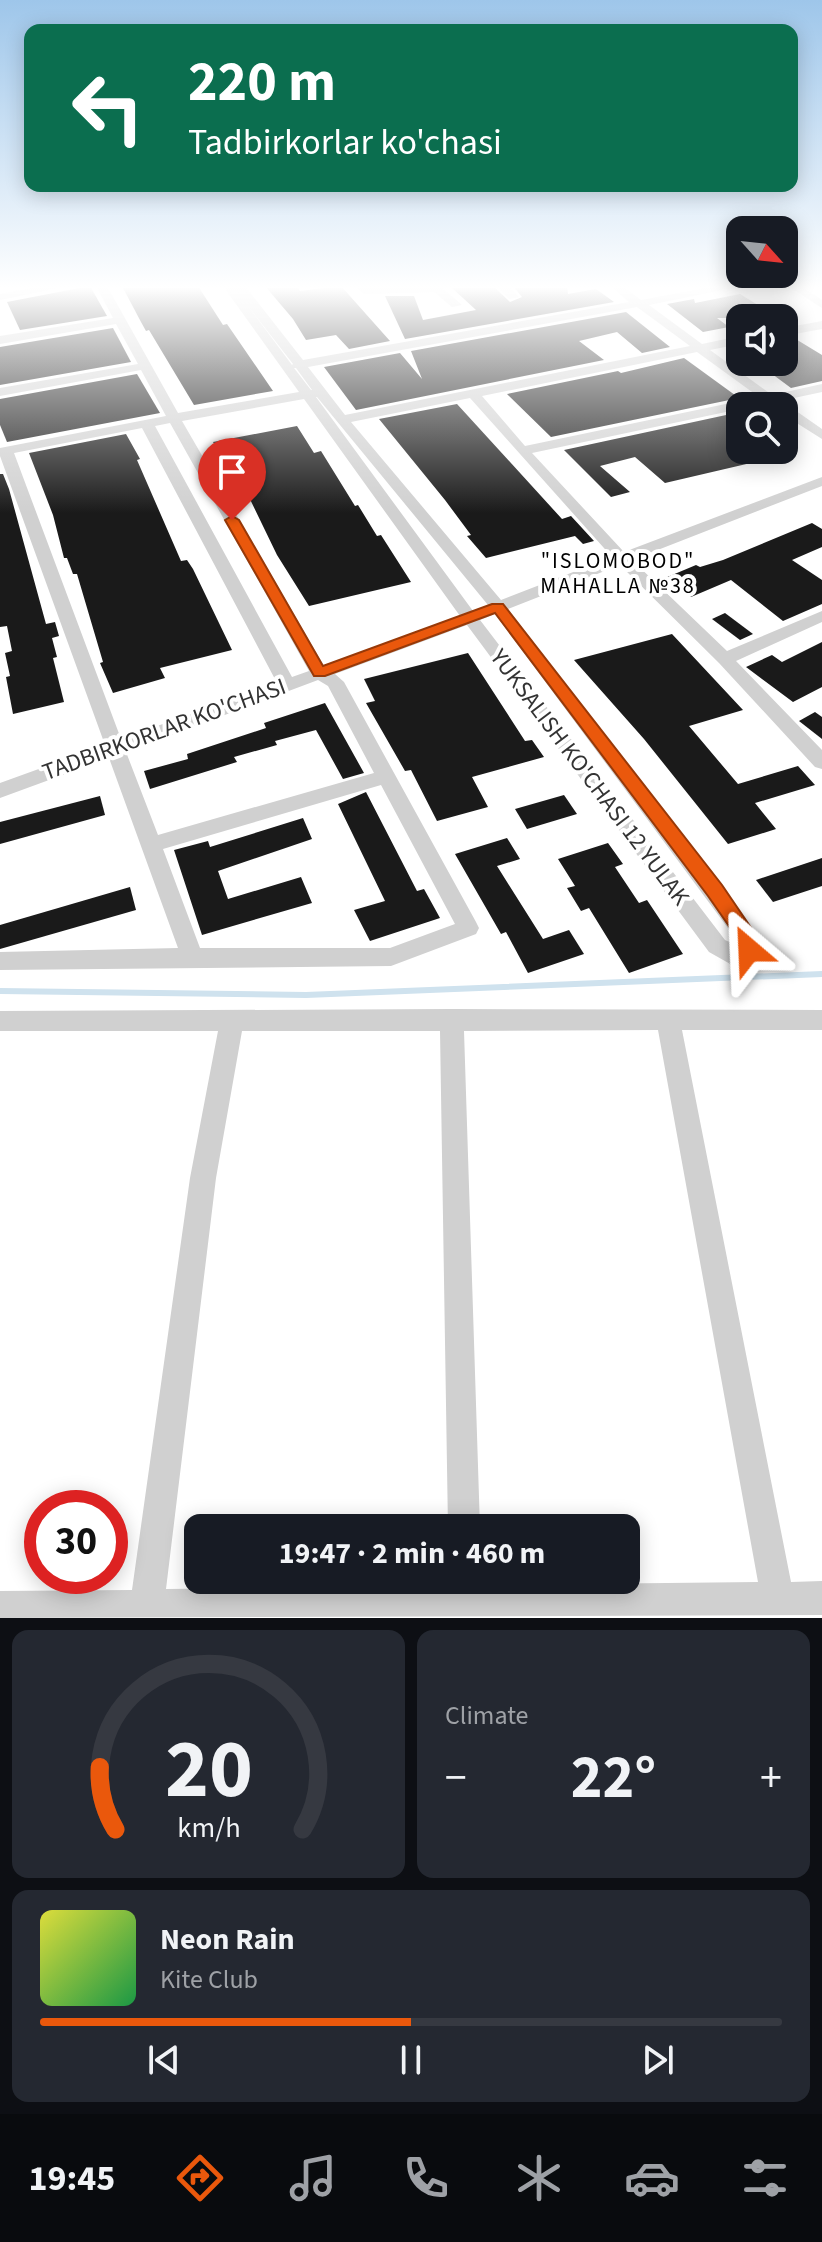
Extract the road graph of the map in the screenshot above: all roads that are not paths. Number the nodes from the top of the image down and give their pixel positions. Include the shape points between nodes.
1 (143, 362) edge
2 (288, 362) edge
3 (295, 362) edge
4 (318, 362) edge
5 (629, 362) edge
6 (720, 362) edge
7 (298, 365) junction
8 (145, 366) junction
9 (822, 388) edge
10 (0, 392) edge
11 (760, 392) edge
12 (473, 393) junction
13 (314, 394) junction
14 (798, 397) edge
15 (726, 414) edge
16 (174, 418) junction
17 (798, 419) edge
18 (342, 420) junction
19 (147, 424) junction
20 (822, 435) edge
21 (522, 451) junction
22 (3, 452) edge
23 (822, 481) edge
24 (622, 559) junction
25 (498, 607) junction
26 (822, 616) edge
27 (470, 618) junction
28 (532, 653) junction
29 (725, 659) junction
30 (503, 661) junction
31 (319, 673) junction
32 (286, 683) junction
33 (114, 747) junction
34 (821, 761) edge
35 (386, 776) junction
36 (0, 791) edge
37 (151, 845) junction
38 (192, 957) junction
39 (0, 961) edge
40 (452, 1019) junction
41 (668, 1019) junction
42 (822, 1020) edge
43 (232, 1022) junction
44 (0, 1023) edge
45 (464, 1514) edge
46 (453, 1594) edge
47 (600, 1594) edge
48 (778, 1598) junction
49 (822, 1598) edge
50 (147, 1606) junction
51 (0, 1608) edge
52 (378, 1611) edge

1 - 8 street
2 - 13 street, YUKSALISH KO'CHASI 12 YULAK
3 - 7 street, YUKSALISH KO'CHASI 12 YULAK
4 - 7 street
5 - 12 street
6 - 11 street
7 - 13 street, YUKSALISH KO'CHASI 12 YULAK
8 - 10 street
8 - 16 street
9 - 14 street
12 - 18 street
12 - 21 street
13 - 16 street
13 - 18 street, YUKSALISH KO'CHASI 12 YULAK
13 - 27 street, YUKSALISH KO'CHASI 12 YULAK
15 - 21 street
16 - 19 street
16 - 31 street
17 - 20 street
18 - 25 street, YUKSALISH KO'CHASI 12 YULAK
19 - 22 street
19 - 32 street
21 - 24 street
22 - 33 street
23 - 24 street, TADBIRKORLAR KO'CHASI
24 - 25 street, TADBIRKORLAR KO'CHASI
24 - 29 street
25 - 27 street, TADBIRKORLAR KO'CHASI
25 - 28 street, YUKSALISH KO'CHASI 12 YULAK
26 - 29 street
27 - 30 street, YUKSALISH KO'CHASI 12 YULAK
27 - 31 street, TADBIRKORLAR KO'CHASI
28 - 30 street
28 - 30 street, YUKSALISH KO'CHASI 12 YULAK via 715,891 750,941 748,953 732,956 720,950
29 - 34 street
31 - 32 street, TADBIRKORLAR KO'CHASI
31 - 35 street via 335,682
32 - 33 street, TADBIRKORLAR KO'CHASI
33 - 36 street, TADBIRKORLAR KO'CHASI
33 - 37 street
35 - 37 street
35 - 38 street via 468,928 391,957
37 - 38 street
38 - 39 street
40 - 41 street
40 - 43 street
40 - 45 street
41 - 42 street
41 - 48 street
43 - 44 street
43 - 50 street via 203,1178
46 - 52 street
47 - 48 street
48 - 49 street
50 - 51 street
50 - 52 street

